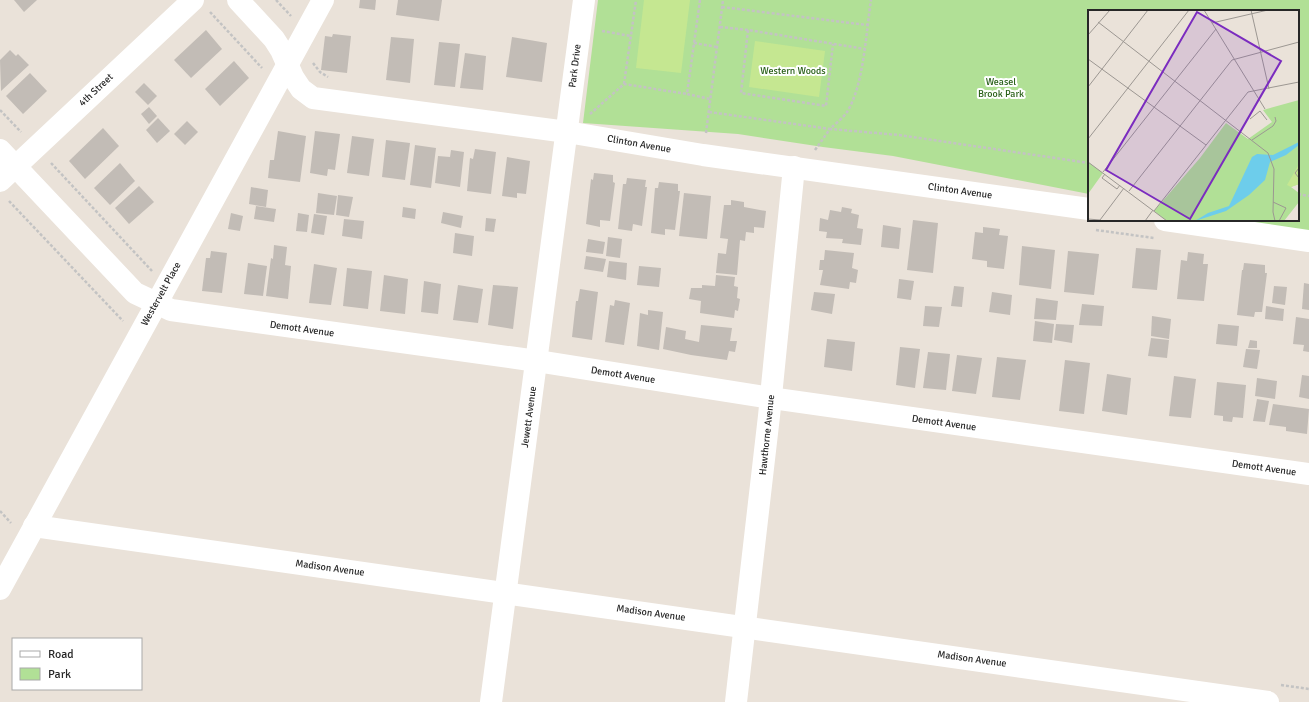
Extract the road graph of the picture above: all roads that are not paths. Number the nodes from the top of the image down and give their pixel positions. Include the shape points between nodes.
1 (238, 0) edge
2 (322, 0) edge
3 (584, 0) edge
4 (201, 6) edge
5 (287, 64) junction
6 (567, 132) junction
7 (0, 150) edge
8 (794, 167) junction
9 (8, 174) edge
10 (1088, 209) edge
11 (1162, 230) edge
12 (1309, 241) edge
13 (157, 303) junction
14 (537, 361) junction
15 (771, 398) junction
16 (1309, 474) edge
17 (34, 526) junction
18 (6, 558) edge
19 (0, 589) edge
20 (504, 592) junction
21 (745, 627) junction
22 (1273, 693) edge
23 (490, 702) edge
24 (736, 702) edge

1 - 5 street, Clinton Avenue via 274,39
2 - 5 street, Westervelt Place
3 - 6 street, Park Drive
4 - 9 street, 4th Street
5 - 6 street, Clinton Avenue via 301,89 313,98
5 - 13 street, Westervelt Place
6 - 8 street, Clinton Avenue via 703,155
6 - 14 street, Jewett Avenue
7 - 9 street, Demott Avenue
8 - 10 street, Clinton Avenue
8 - 15 street, Hawthorne Avenue
9 - 13 street, Demott Avenue via 135,293
11 - 12 street
13 - 14 street, Demott Avenue via 172,310
13 - 17 street, Westervelt Place
14 - 15 street, Demott Avenue
14 - 20 street, Jewett Avenue
15 - 16 street, Demott Avenue
15 - 21 street, Hawthorne Avenue
17 - 18 street, Westervelt Place
17 - 20 street, Madison Avenue
18 - 19 street, Westervelt Place
20 - 21 street, Madison Avenue
20 - 23 street, Jewett Avenue
21 - 22 street, Madison Avenue
21 - 24 street, Hawthorne Avenue

